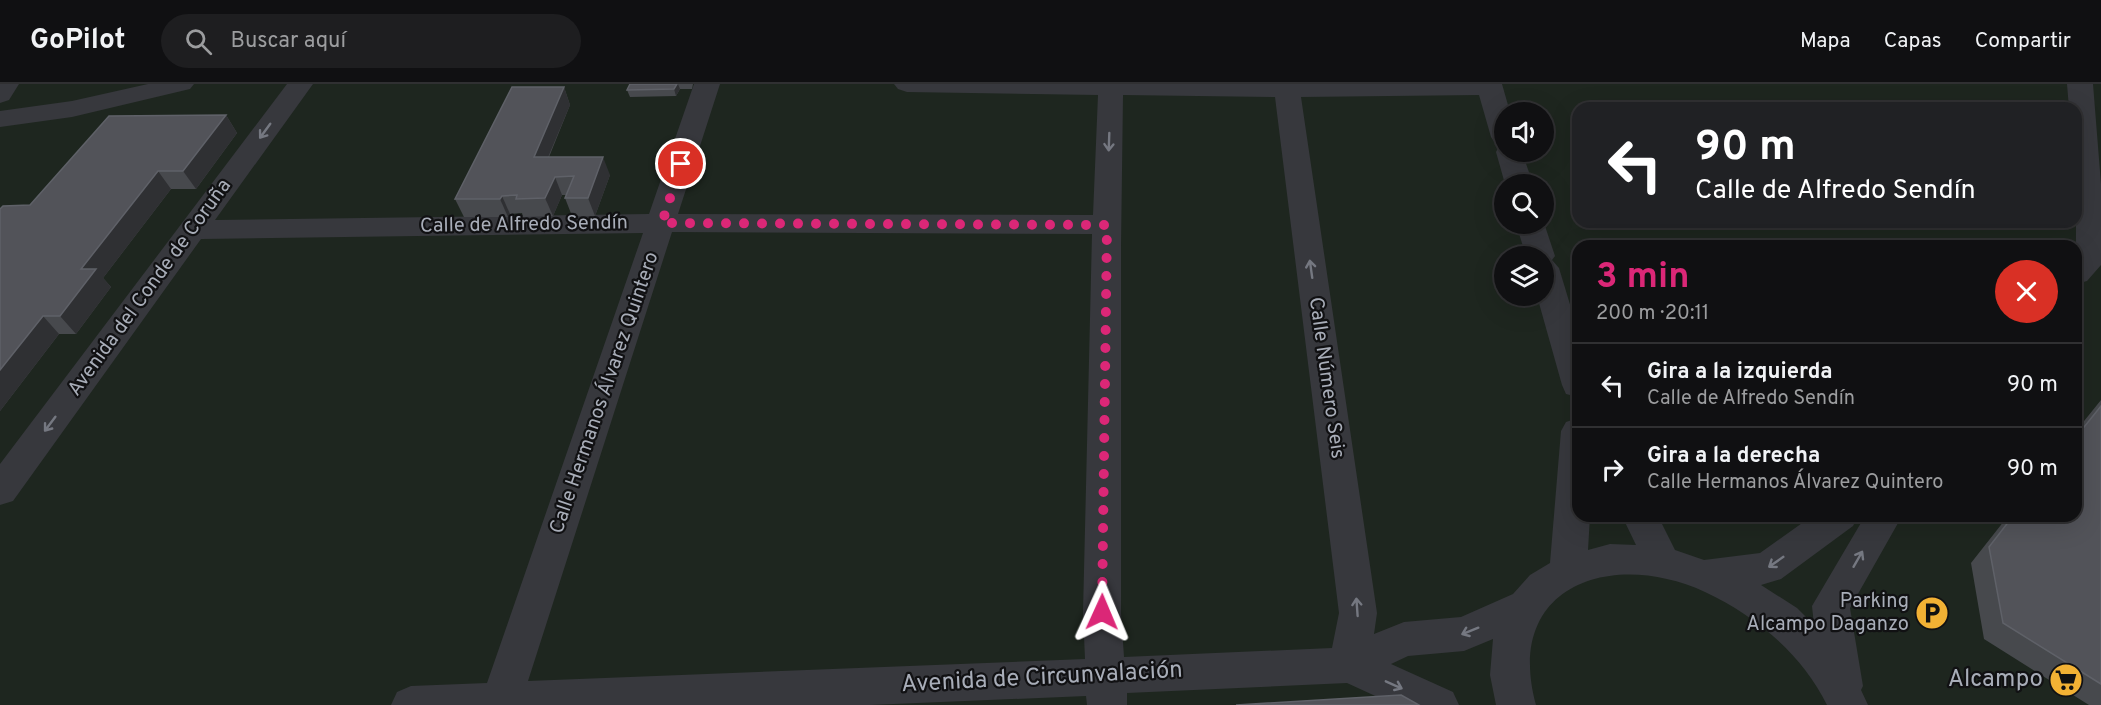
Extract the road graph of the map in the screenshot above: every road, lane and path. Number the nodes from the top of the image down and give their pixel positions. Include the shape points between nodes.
1 (6, 84) edge
2 (182, 84) edge
3 (300, 84) edge
4 (707, 84) edge
5 (907, 84) edge
6 (2080, 84) edge
7 (1489, 85) edge
8 (1111, 86) edge
9 (1287, 90) junction
10 (0, 95) edge
11 (1494, 102) edge
12 (0, 119) edge
13 (2095, 199) edge
14 (662, 223) junction
15 (1107, 225) junction
16 (193, 230) junction
17 (2082, 268) edge
18 (1554, 302) edge
19 (1572, 364) edge
20 (0, 491) edge
21 (1572, 515) edge
22 (1643, 522) edge
23 (1832, 522) edge
24 (1880, 522) edge
25 (1663, 563) junction
26 (1568, 571) junction
27 (1706, 575) junction
28 (1523, 607) junction
29 (1349, 665) junction
30 (1106, 691) edge
31 (1846, 699) edge
32 (501, 702) junction
33 (411, 705) edge
34 (1439, 705) edge
35 (1516, 705) edge

1 - 10 street
2 - 12 street via 72,109
3 -> 16 street, Avenida del Conde de Coruña
4 - 14 street, Calle Hermanos Álvarez Quintero
5 - 8 street
6 - 13 street
7 - 9 street
7 - 11 street
8 - 9 street
8 -> 15 street
29 -> 9 street, Calle Número Seis via 1358,613
13 - 17 street via 2090,260
14 - 15 street, Calle de Alfredo Sendín
14 - 16 street, Calle de Alfredo Sendín
14 - 32 street, Calle Hermanos Álvarez Quintero
15 - 30 street via 1102,612
16 -> 20 street, Avenida del Conde de Coruña
18 - 19 street
21 - 26 street
22 - 25 street
23 -> 27 street via 1768,568
31 -> 24 street via 1831,606
25 - 26 street via 1612,560
25 - 27 street
26 - 28 street via 1542,586
27 - 31 street via 1746,595 1785,622 1818,656
28 -> 29 street, Avenida de Circunvalación via 1464,634 1404,639
28 - 35 street via 1510,643 1510,687
29 - 30 street, Avenida de Circunvalación via 1160,672
29 -> 34 street, Avenida de Circunvalación
30 - 32 street, Avenida de Circunvalación
32 - 33 street, Avenida de Circunvalación

